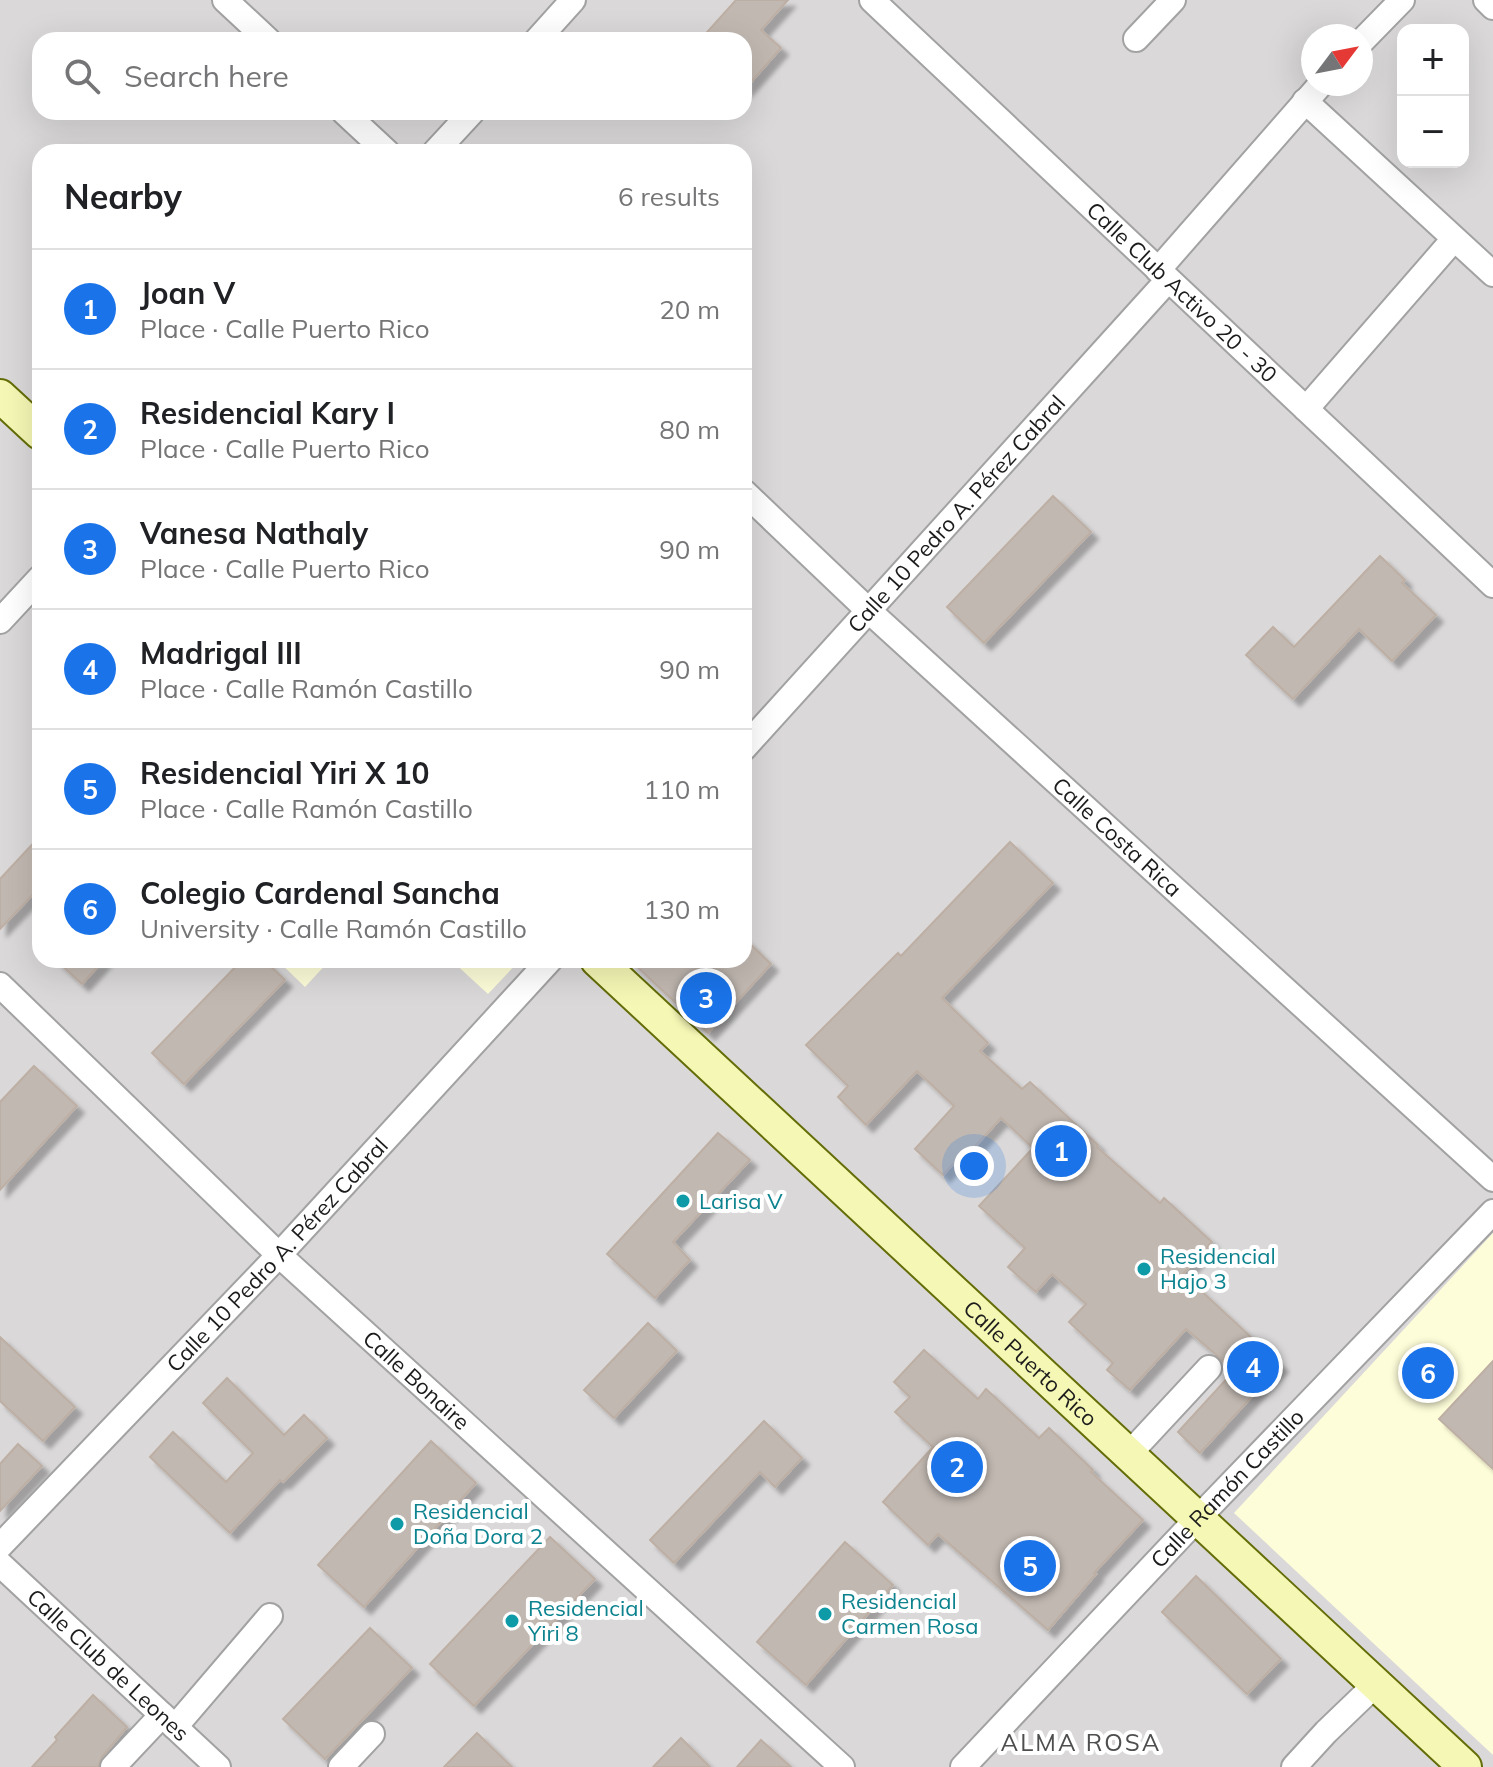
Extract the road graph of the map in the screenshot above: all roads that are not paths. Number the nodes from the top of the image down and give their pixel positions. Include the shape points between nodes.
1 (225, 0) edge
2 (573, 0) edge
3 (872, 0) edge
4 (1173, 0) edge
5 (1402, 0) edge
6 (1486, 0) edge
7 (1493, 7) edge
8 (1373, 30) edge
9 (259, 32) edge
10 (544, 32) edge
11 (1136, 39) dead end
12 (1310, 96) edge
13 (1317, 96) edge
14 (353, 120) edge
15 (465, 120) edge
16 (378, 144) edge
17 (442, 144) edge
18 (1454, 239) junction
19 (1493, 274) edge
20 (1163, 275) junction
21 (0, 396) edge
22 (1306, 409) junction
23 (32, 426) edge
24 (752, 500) edge
25 (1493, 585) edge
26 (32, 587) edge
27 (869, 611) junction
28 (0, 621) edge
29 (752, 739) edge
30 (543, 968) edge
31 (606, 968) edge
32 (0, 985) edge
33 (1493, 1179) edge
34 (1493, 1212) edge
35 (279, 1255) junction
36 (1209, 1368) dead end
37 (1129, 1454) junction
38 (1198, 1518) junction
39 (0, 1546) edge
40 (0, 1564) edge
41 (270, 1616) dead end
42 (1376, 1684) junction
43 (169, 1721) junction
44 (372, 1734) dead end
45 (113, 1767) edge
46 (218, 1767) edge
47 (341, 1767) edge
48 (842, 1767) edge
49 (963, 1767) edge
50 (1294, 1767) edge
51 (1465, 1767) edge

1 - 9 street
2 - 10 street
3 - 20 street, Calle Club Activo 20 - 30
4 - 11 street
5 - 8 street
6 - 7 street
12 - 20 street, Calle 10 Pedro A. Pérez Cabral
13 - 18 street
14 - 16 street
15 - 17 street
18 - 19 street
18 - 22 street
20 - 22 street, Calle Club Activo 20 - 30
20 - 27 street, Calle 10 Pedro A. Pérez Cabral
21 - 23 street
22 - 25 street, Calle Club Activo 20 - 30
24 - 27 street, Calle Costa Rica
26 - 28 street
27 - 29 street, Calle 10 Pedro A. Pérez Cabral
27 - 33 street, Calle Costa Rica
30 - 35 street, Calle 10 Pedro A. Pérez Cabral
31 - 37 street, Calle Puerto Rico
32 - 35 street, Calle Bonaire
34 - 38 street, Calle Ramón Castillo
35 - 39 street, Calle 10 Pedro A. Pérez Cabral
35 - 48 street, Calle Bonaire
36 - 37 street
37 - 38 street, Calle Puerto Rico
38 - 42 street, Calle Puerto Rico
38 - 49 street, Calle Ramón Castillo
40 - 43 street, Calle Club de Leones
41 - 43 street
42 - 50 street
42 - 51 street, Calle Puerto Rico
43 - 45 street
43 - 46 street, Calle Club de Leones
44 - 47 street

